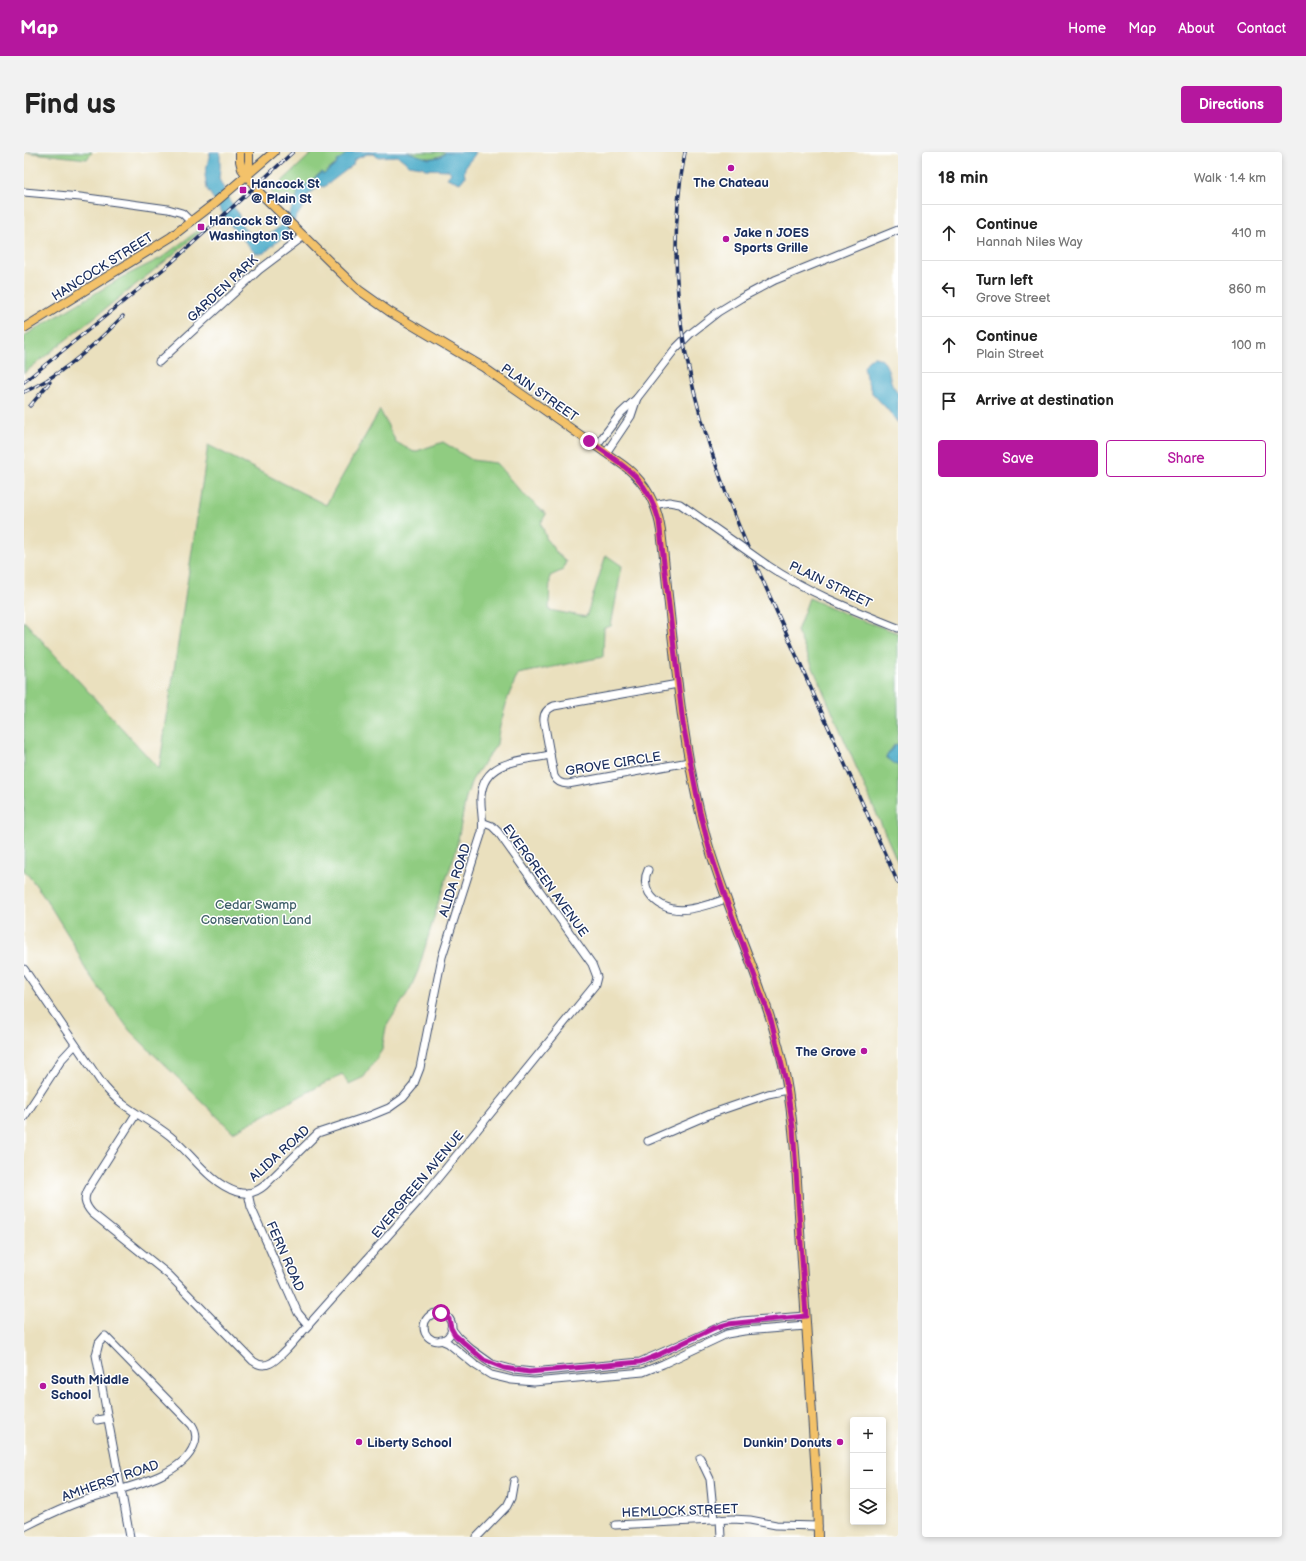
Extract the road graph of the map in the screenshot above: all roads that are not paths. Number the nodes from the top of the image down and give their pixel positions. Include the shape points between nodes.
1 (240, 152) edge
2 (249, 152) edge
3 (274, 152) edge
4 (247, 176) junction
5 (24, 192) edge
6 (191, 222) junction
7 (898, 230) edge
8 (304, 236) junction
9 (24, 328) edge
10 (159, 362) dead end
11 (637, 398) junction
12 (596, 446) junction
13 (606, 453) junction
14 (654, 504) junction
15 (898, 628) edge
16 (678, 684) junction
17 (550, 755) junction
18 (689, 762) junction
19 (484, 823) junction
20 (648, 870) dead end
21 (726, 899) junction
22 (24, 969) edge
23 (75, 1045) junction
24 (788, 1090) junction
25 (136, 1114) junction
26 (24, 1117) edge
27 (648, 1141) dead end
28 (248, 1194) junction
29 (806, 1316) junction
30 (308, 1326) junction
31 (806, 1326) junction
32 (451, 1328) junction
33 (441, 1340) junction
34 (678, 1346) junction
35 (683, 1355) junction
36 (582, 1368) junction
37 (583, 1378) junction
38 (108, 1418) junction
39 (97, 1420) dead end
40 (700, 1458) dead end
41 (514, 1481) dead end
42 (121, 1488) junction
43 (717, 1520) junction
44 (615, 1525) dead end
45 (818, 1526) junction
46 (24, 1527) edge
47 (130, 1537) edge
48 (477, 1537) edge
49 (721, 1537) edge
50 (818, 1537) edge

1 - 4 main road, PLAIN STREET via 240,165
2 - 4 main road
3 - 4 main road
4 - 6 main road, HANCOCK STREET
4 - 8 main road, PLAIN STREET via 260,193
5 - 6 street via 168,209 182,213
6 - 9 main road, HANCOCK STREET via 157,246
7 - 11 street via 775,280 718,312 675,349
8 - 10 street, GARDEN PARK via 259,270
8 - 12 main road, PLAIN STREET via 374,302 477,363
11 - 12 street via 621,413
11 - 13 street via 631,416
12 - 13 main road, PLAIN STREET
13 - 14 main road, PLAIN STREET via 636,476
14 - 15 street, PLAIN STREET, bridge via 680,504 782,575 812,591
14 - 16 main road via 661,531
16 - 17 street, GROVE CIRCLE via 551,707 544,718
16 - 18 main road
17 - 18 street, GROVE CIRCLE via 555,779 565,784
17 - 19 street, EVERGREEN AVENUE via 501,765 489,774 483,784 481,796
18 - 21 main road via 704,829
19 - 28 street, ALIDA ROAD via 442,957 420,1068 413,1086 403,1098 389,1108 318,1133 265,1185
19 - 30 street, EVERGREEN AVENUE via 495,829 511,850 592,964 597,981 425,1194
20 - 21 street via 645,880 648,891 657,901 669,908 689,910
21 - 24 main road via 769,1014
22 - 23 street, ALIDA ROAD
23 - 25 street, ALIDA ROAD via 109,1093
23 - 26 street via 62,1058
24 - 27 street via 768,1094 713,1113
24 - 29 main road
25 - 28 street, ALIDA ROAD via 170,1136 222,1185
25 - 30 street, EVERGREEN AVENUE via 87,1191 87,1207 169,1275 258,1364 264,1366 274,1362
28 - 30 street, FERN ROAD via 251,1208 298,1313
29 - 31 main road
29 - 34 street via 728,1324
31 - 35 street via 731,1333
31 - 45 main road
32 - 33 street via 449,1335
32 - 33 street via 449,1319 443,1314 433,1314 427,1318 424,1326 426,1333 432,1339
32 - 36 street via 476,1354 500,1367 524,1372
33 - 37 street via 479,1368 501,1378 529,1382
34 - 35 street
34 - 36 street via 640,1362
35 - 37 street via 642,1372
36 - 37 street
38 - 39 street
38 - 42 street
38 - 42 street, AMHERST ROAD via 96,1352 105,1336 189,1421 196,1435 191,1451 172,1470 156,1478
40 - 43 street via 710,1479
41 - 48 street via 507,1506
42 - 46 street, AMHERST ROAD via 68,1506
42 - 47 street
43 - 44 street, HEMLOCK STREET
43 - 45 street, HEMLOCK STREET
43 - 49 street
45 - 50 main road

